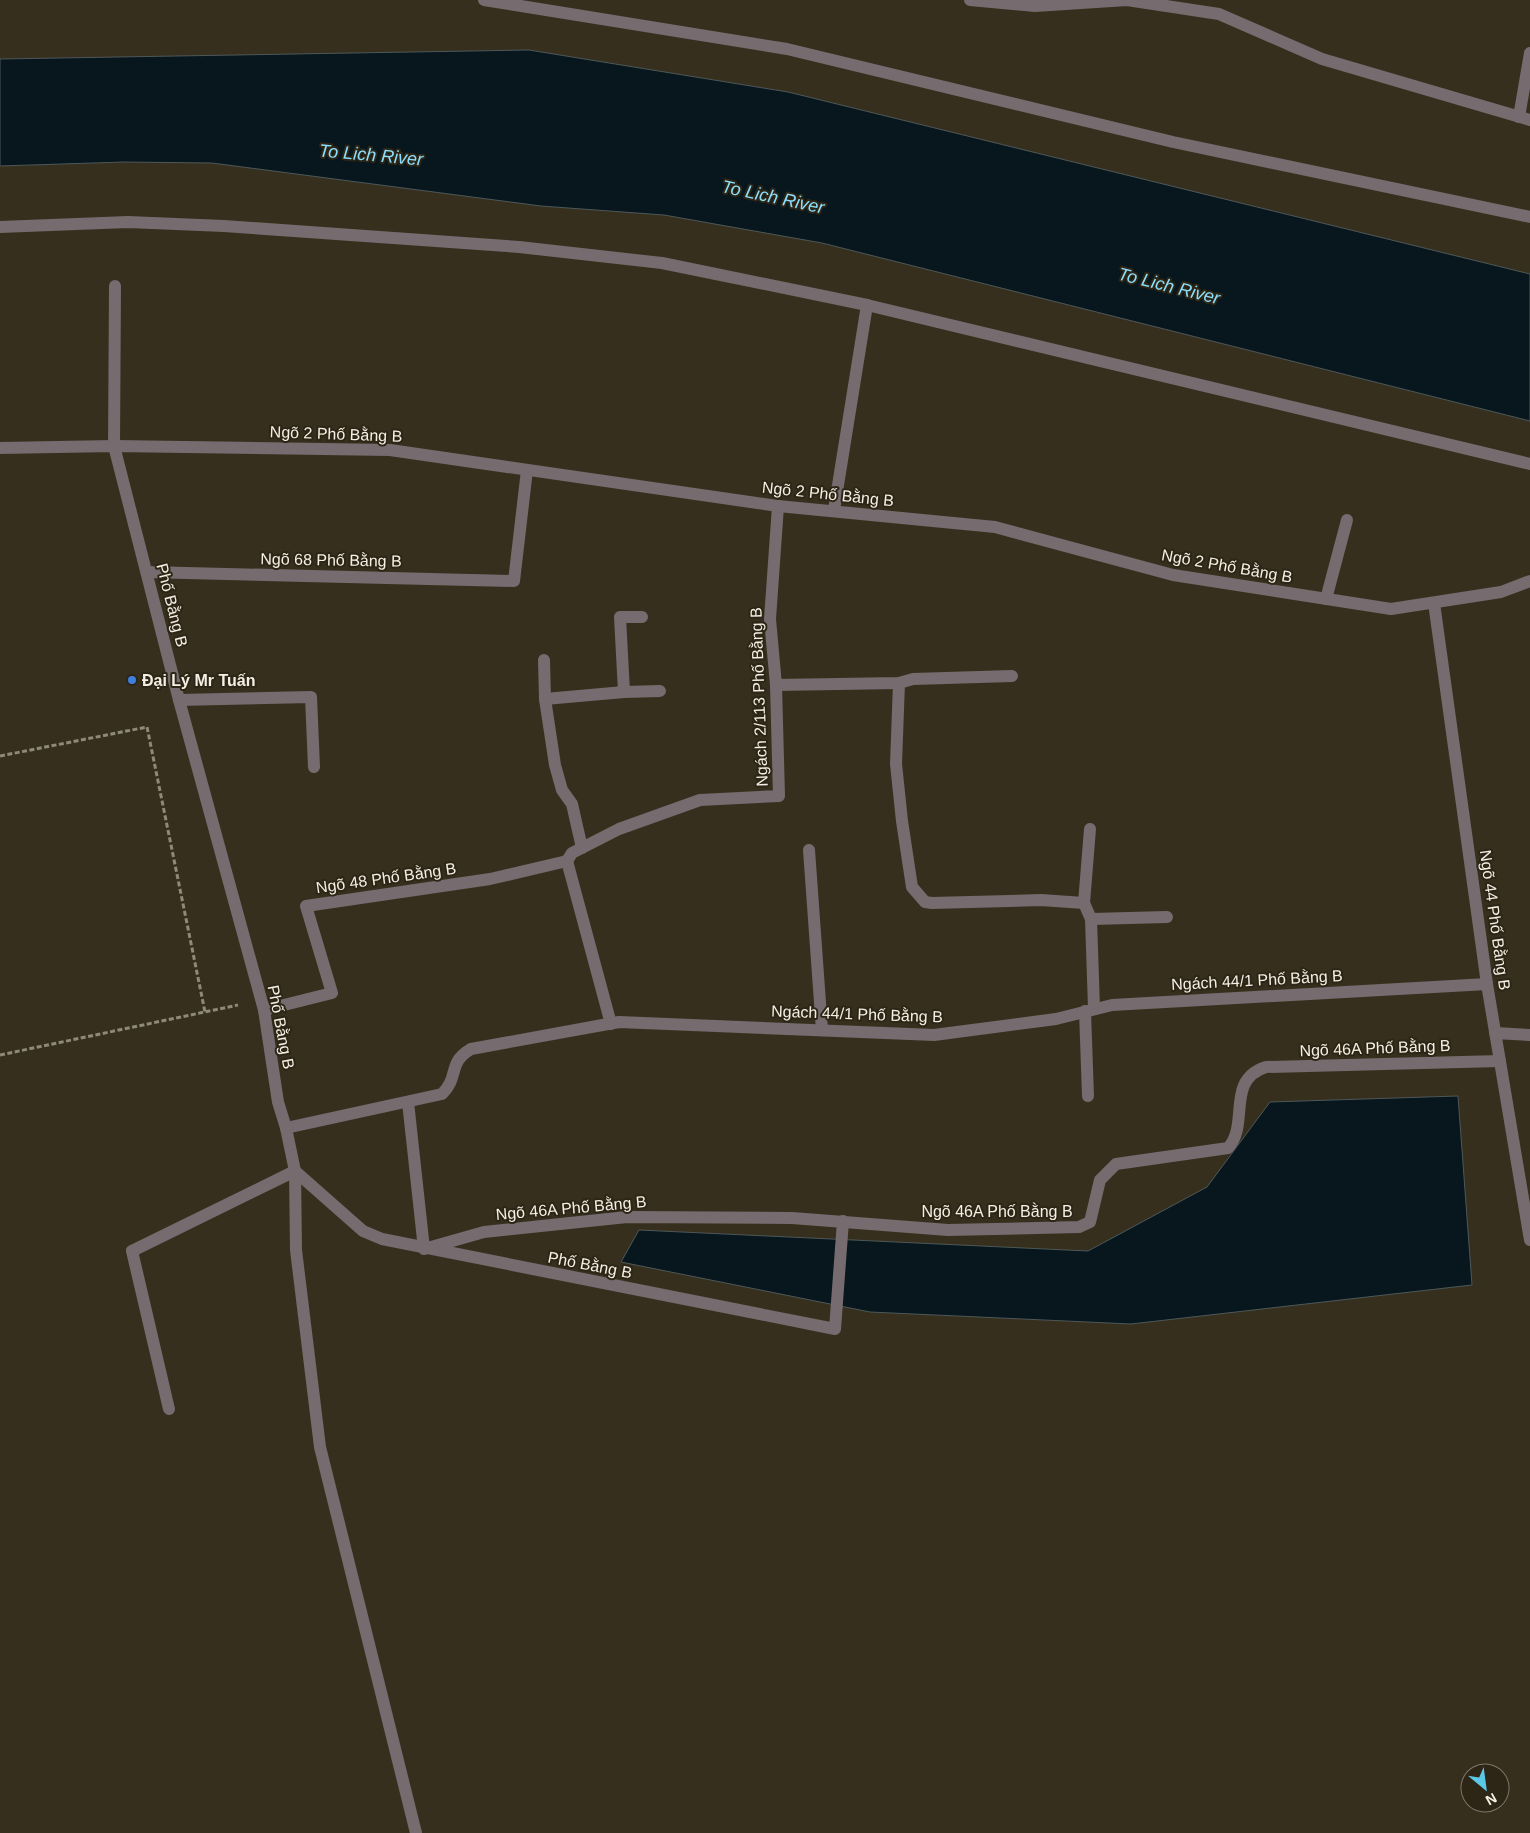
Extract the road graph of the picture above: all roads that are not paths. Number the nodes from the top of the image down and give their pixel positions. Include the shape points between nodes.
1 (484, 0) edge
2 (970, 0) edge
3 (1127, 0) edge
4 (1530, 53) edge
5 (1525, 118) edge
6 (1530, 217) edge
7 (0, 227) edge
8 (115, 286) dead end
9 (867, 305) junction
10 (114, 446) junction
11 (0, 448) edge
12 (1530, 464) edge
13 (527, 470) junction
14 (778, 506) junction
15 (834, 510) junction
16 (1347, 520) dead end
17 (147, 572) junction
18 (1530, 581) edge
19 (1326, 599) junction
20 (1434, 603) junction
21 (642, 617) dead end
22 (544, 660) dead end
23 (1012, 676) dead end
24 (899, 684) junction
25 (776, 685) junction
26 (660, 691) dead end
27 (624, 692) junction
28 (545, 699) junction
29 (179, 700) junction
30 (314, 767) dead end
31 (1090, 829) dead end
32 (582, 848) junction
33 (809, 850) dead end
34 (567, 861) junction
35 (1084, 902) junction
36 (1167, 917) dead end
37 (1091, 919) junction
38 (1487, 984) junction
39 (262, 1005) junction
40 (1090, 1009) junction
41 (611, 1024) junction
42 (822, 1030) junction
43 (1495, 1033) junction
44 (1530, 1035) edge
45 (1500, 1061) junction
46 (1088, 1096) dead end
47 (408, 1102) junction
48 (286, 1128) junction
49 (295, 1172) junction
50 (843, 1226) junction
51 (1530, 1240) edge
52 (424, 1249) junction
53 (169, 1409) dead end
54 (416, 1833) edge

1 - 6 street via 786,49 1173,142
2 - 3 street via 1035,6
3 - 5 street via 1219,14 1322,60
4 - 5 street
7 - 9 street via 128,222 518,247 662,263
8 - 10 street, Phố Bằng B
9 - 12 street
9 - 15 street
10 - 11 street
10 - 13 street, Ngõ 2 Phố Bằng B via 390,450
10 - 17 street, Phố Bằng B
13 - 14 street, Ngõ 2 Phố Bằng B
13 - 17 street, Ngõ 68 Phố Bằng B via 514,581
14 - 15 street, Ngõ 2 Phố Bằng B
14 - 25 street, Ngách 2/113 Phố Bằng B via 770,619
15 - 19 street, Ngõ 2 Phố Bằng B via 995,527 1173,575
16 - 19 street
17 - 29 street, Phố Bằng B
18 - 20 street, Ngõ 2 Phố Bằng B via 1501,592
19 - 20 street, Ngõ 2 Phố Bằng B via 1391,609
20 - 38 street, Ngõ 44 Phố Bằng B
21 - 27 street via 620,617
22 - 28 street
23 - 24 street via 913,679
24 - 25 street
24 - 35 street via 896,764 914,892 925,902 932,903
25 - 32 street, Ngách 2/113 Phố Bằng B via 779,796 700,800 619,829
26 - 27 street
27 - 28 street
28 - 32 street via 560,785 572,804
29 - 30 street via 311,697
29 - 39 street, Phố Bằng B
31 - 35 street
32 - 34 street via 572,853
33 - 42 street
34 - 39 street, Ngõ 48 Phố Bằng B via 512,874 306,906 332,992
34 - 41 street
35 - 37 street
36 - 37 street
37 - 40 street
38 - 40 street, Ngách 44/1 Phố Bằng B via 1179,1000
38 - 43 street, Ngõ 44 Phố Bằng B
39 - 48 street, Phố Bằng B via 278,1102
40 - 42 street, Ngách 44/1 Phố Bằng B via 1056,1018 934,1035
40 - 46 street
41 - 42 street, Ngách 44/1 Phố Bằng B
41 - 47 street, Ngách 44/1 Phố Bằng B via 471,1049 460,1056 452,1084 442,1094
43 - 44 street
43 - 45 street, Ngõ 44 Phố Bằng B
45 - 50 street, Ngõ 46A Phố Bằng B via 1266,1067 1256,1070 1244,1082 1234,1137 1228,1148 1116,1164 1100,1180 1094,1216 1085,1226 948,1230
45 - 51 street, Ngõ 44 Phố Bằng B
47 - 48 street, Ngách 44/1 Phố Bằng B
47 - 52 street
48 - 49 street, Phố Bằng B
49 - 52 street, Phố Bằng B via 363,1231
49 - 53 street via 132,1251
49 - 54 street via 296,1250 320,1446
50 - 52 street, Ngõ 46A Phố Bằng B via 792,1218 627,1217 484,1232
50 - 52 street, Phố Bằng B via 835,1329

